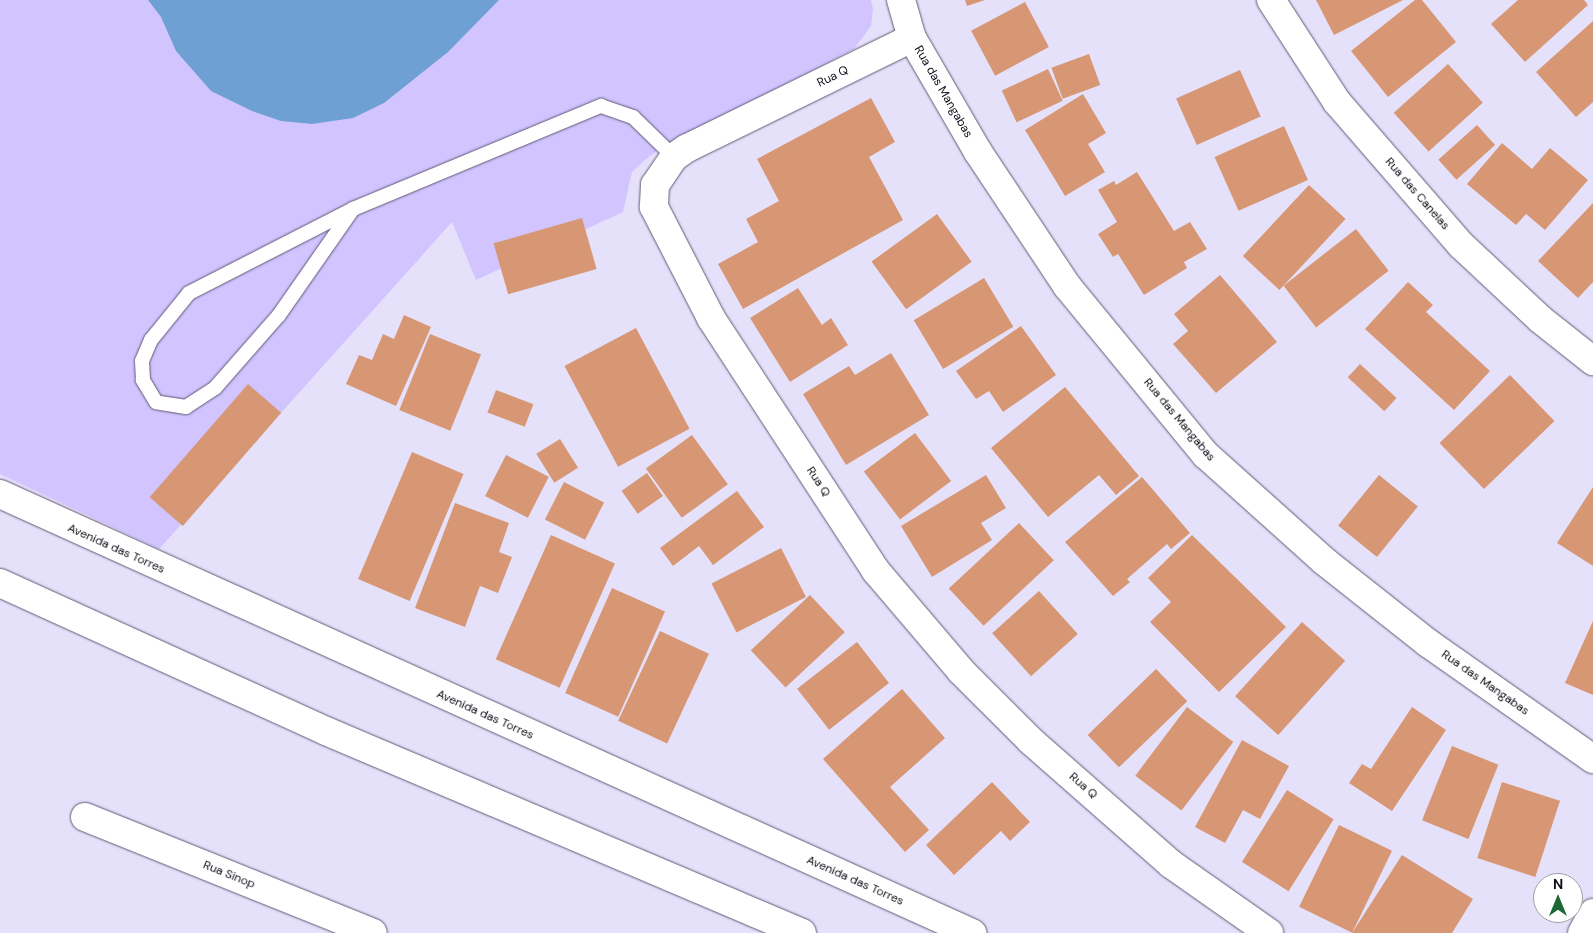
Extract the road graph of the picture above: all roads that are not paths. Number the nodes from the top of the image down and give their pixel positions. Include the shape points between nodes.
1 (900, 0) edge
2 (1271, 0) edge
3 (912, 38) junction
4 (674, 157) junction
5 (352, 209) junction
6 (1593, 361) edge
7 (0, 494) edge
8 (0, 583) edge
9 (1593, 760) edge
10 (85, 817) dead end
11 (1593, 913) edge
12 (373, 933) edge
13 (802, 933) edge
14 (972, 933) edge
15 (1269, 933) edge
16 (1582, 933) edge

1 - 3 street, Rua das Mangabas
2 - 6 street, Rua das Canelas via 1337,102 1461,245 1540,319
3 - 4 street, Rua Q
3 - 9 street, Rua das Mangabas via 978,152 1067,286 1206,455 1324,561 1405,626
4 - 5 lane via 633,117 601,106
4 - 15 street, Rua Q via 655,185 654,206 666,231 711,318 876,571 961,671 1031,742 1171,864
5 - 5 lane via 189,294 151,340 142,361 142,380 156,402 186,407 214,388 279,315
7 - 14 street, Avenida das Torres
8 - 13 street via 340,737
10 - 12 street, Rua Sinop
11 - 16 street

